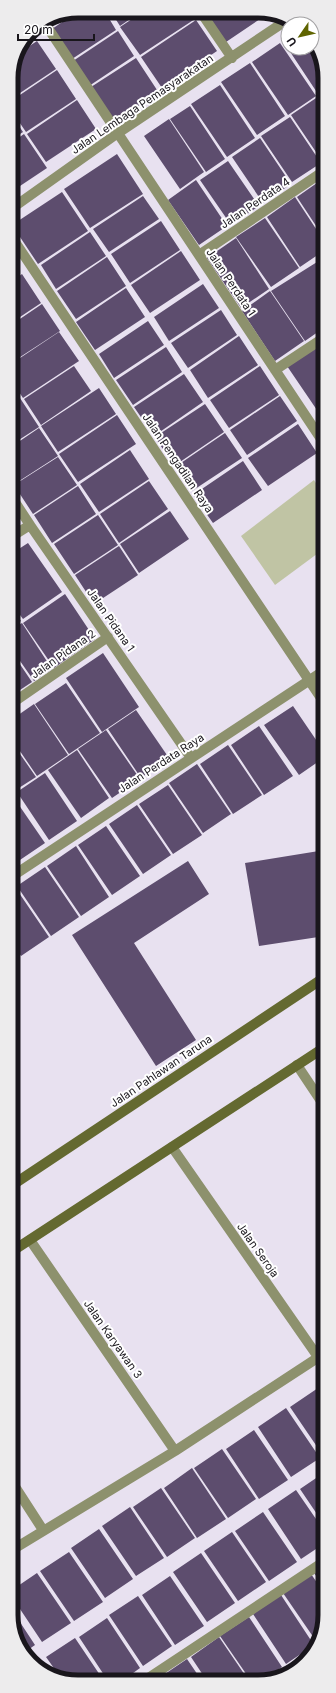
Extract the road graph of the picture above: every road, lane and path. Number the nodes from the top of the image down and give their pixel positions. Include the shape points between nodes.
1 (205, 18) edge
2 (280, 25) edge
3 (47, 27) edge
4 (232, 58) junction
5 (118, 133) junction
6 (318, 175) edge
7 (18, 204) edge
8 (18, 246) edge
9 (198, 255) junction
10 (318, 341) edge
11 (275, 370) junction
12 (318, 434) edge
13 (18, 507) edge
14 (30, 525) junction
15 (18, 533) edge
16 (108, 637) junction
17 (318, 674) edge
18 (309, 680) junction
19 (318, 694) edge
20 (18, 699) edge
21 (192, 758) junction
22 (18, 872) edge
23 (318, 982) edge
24 (318, 1052) edge
25 (297, 1065) junction
26 (318, 1096) edge
27 (172, 1147) junction
28 (18, 1181) edge
29 (30, 1240) junction
30 (18, 1248) edge
31 (318, 1349) edge
32 (318, 1358) edge
33 (175, 1451) junction
34 (18, 1491) edge
35 (43, 1530) junction
36 (18, 1546) edge
37 (318, 1566) edge
38 (153, 1675) edge

1 - 4 street
2 - 4 street, Jalan Lembaga Pemasyarakatan
3 - 5 street, Jalan Perdata 1
4 - 5 street, Jalan Lembaga Pemasyarakatan
5 - 7 street, Jalan Lembaga Pemasyarakatan
5 - 9 street, Jalan Perdata 1
6 - 9 street, Jalan Perdata 4
8 - 18 street, Jalan Pengadilan Raya
9 - 11 street, Jalan Perdata 1
10 - 11 street
11 - 12 street, Jalan Perdata 1
13 - 14 street, Jalan Pidana 1
14 - 15 street
14 - 16 street, Jalan Pidana 1
16 - 20 street, Jalan Pidana 2
16 - 21 street, Jalan Pidana 1
17 - 18 street, Jalan Perdata Raya
18 - 19 street, Jalan Pengadilan Raya
18 - 21 street, Jalan Perdata Raya
21 - 22 street, Jalan Perdata Raya
23 - 28 main road, Jalan Pahlawan Taruna
24 - 25 main road
25 - 26 street
25 - 27 main road
27 - 29 main road
27 - 31 street, Jalan Seroja
29 - 30 main road
29 - 33 street, Jalan Karyawan 3
32 - 33 street
33 - 35 street
34 - 35 street
35 - 36 street
37 - 38 street

